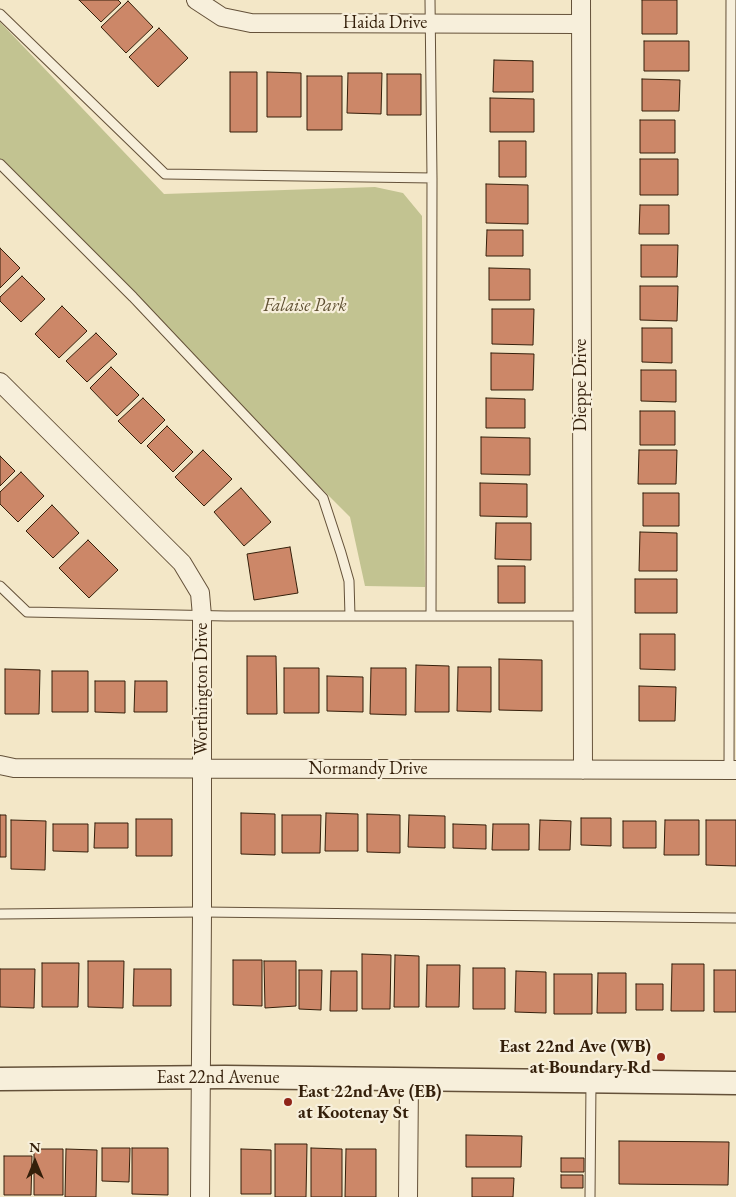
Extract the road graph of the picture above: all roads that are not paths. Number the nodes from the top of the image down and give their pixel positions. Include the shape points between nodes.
1 (196, 0) edge
2 (430, 0) edge
3 (581, 0) edge
4 (731, 0) edge
5 (0, 14) edge
6 (430, 23) junction
7 (580, 24) junction
8 (0, 164) edge
9 (432, 178) junction
10 (0, 382) edge
11 (0, 586) edge
12 (202, 616) junction
13 (350, 616) junction
14 (431, 616) junction
15 (582, 616) junction
16 (0, 765) edge
17 (202, 769) junction
18 (583, 770) junction
19 (732, 770) edge
20 (202, 912) junction
21 (0, 914) edge
22 (736, 918) edge
23 (200, 1077) junction
24 (0, 1080) edge
25 (409, 1080) junction
26 (591, 1082) junction
27 (736, 1083) edge
28 (200, 1197) edge
29 (408, 1197) edge
30 (590, 1197) edge

1 - 6 street, Haida Drive via 222,17 251,23
2 - 6 lane
3 - 7 street, Dieppe Drive
4 - 19 lane
5 - 9 lane via 165,174
6 - 7 street, Haida Drive
6 - 9 lane
7 - 15 street, Dieppe Drive
8 - 13 lane via 133,297 323,498 342,553
9 - 14 lane
10 - 12 street, Worthington Drive via 182,562 200,593
11 - 12 lane via 28,612
12 - 13 lane
12 - 17 street, Worthington Drive
13 - 14 lane
14 - 15 lane
15 - 18 street, Dieppe Drive
16 - 17 street, Normandy Drive via 14,768
17 - 18 street, Normandy Drive
17 - 20 street, Worthington Drive
18 - 19 street, Normandy Drive
20 - 21 lane
20 - 22 lane
20 - 23 street, Worthington Drive
23 - 24 street, East 22nd Avenue
23 - 25 street, East 22nd Avenue
23 - 28 street, Worthington Drive
25 - 26 street, East 22nd Avenue
25 - 29 street
26 - 27 street, East 22nd Avenue
26 - 30 lane

